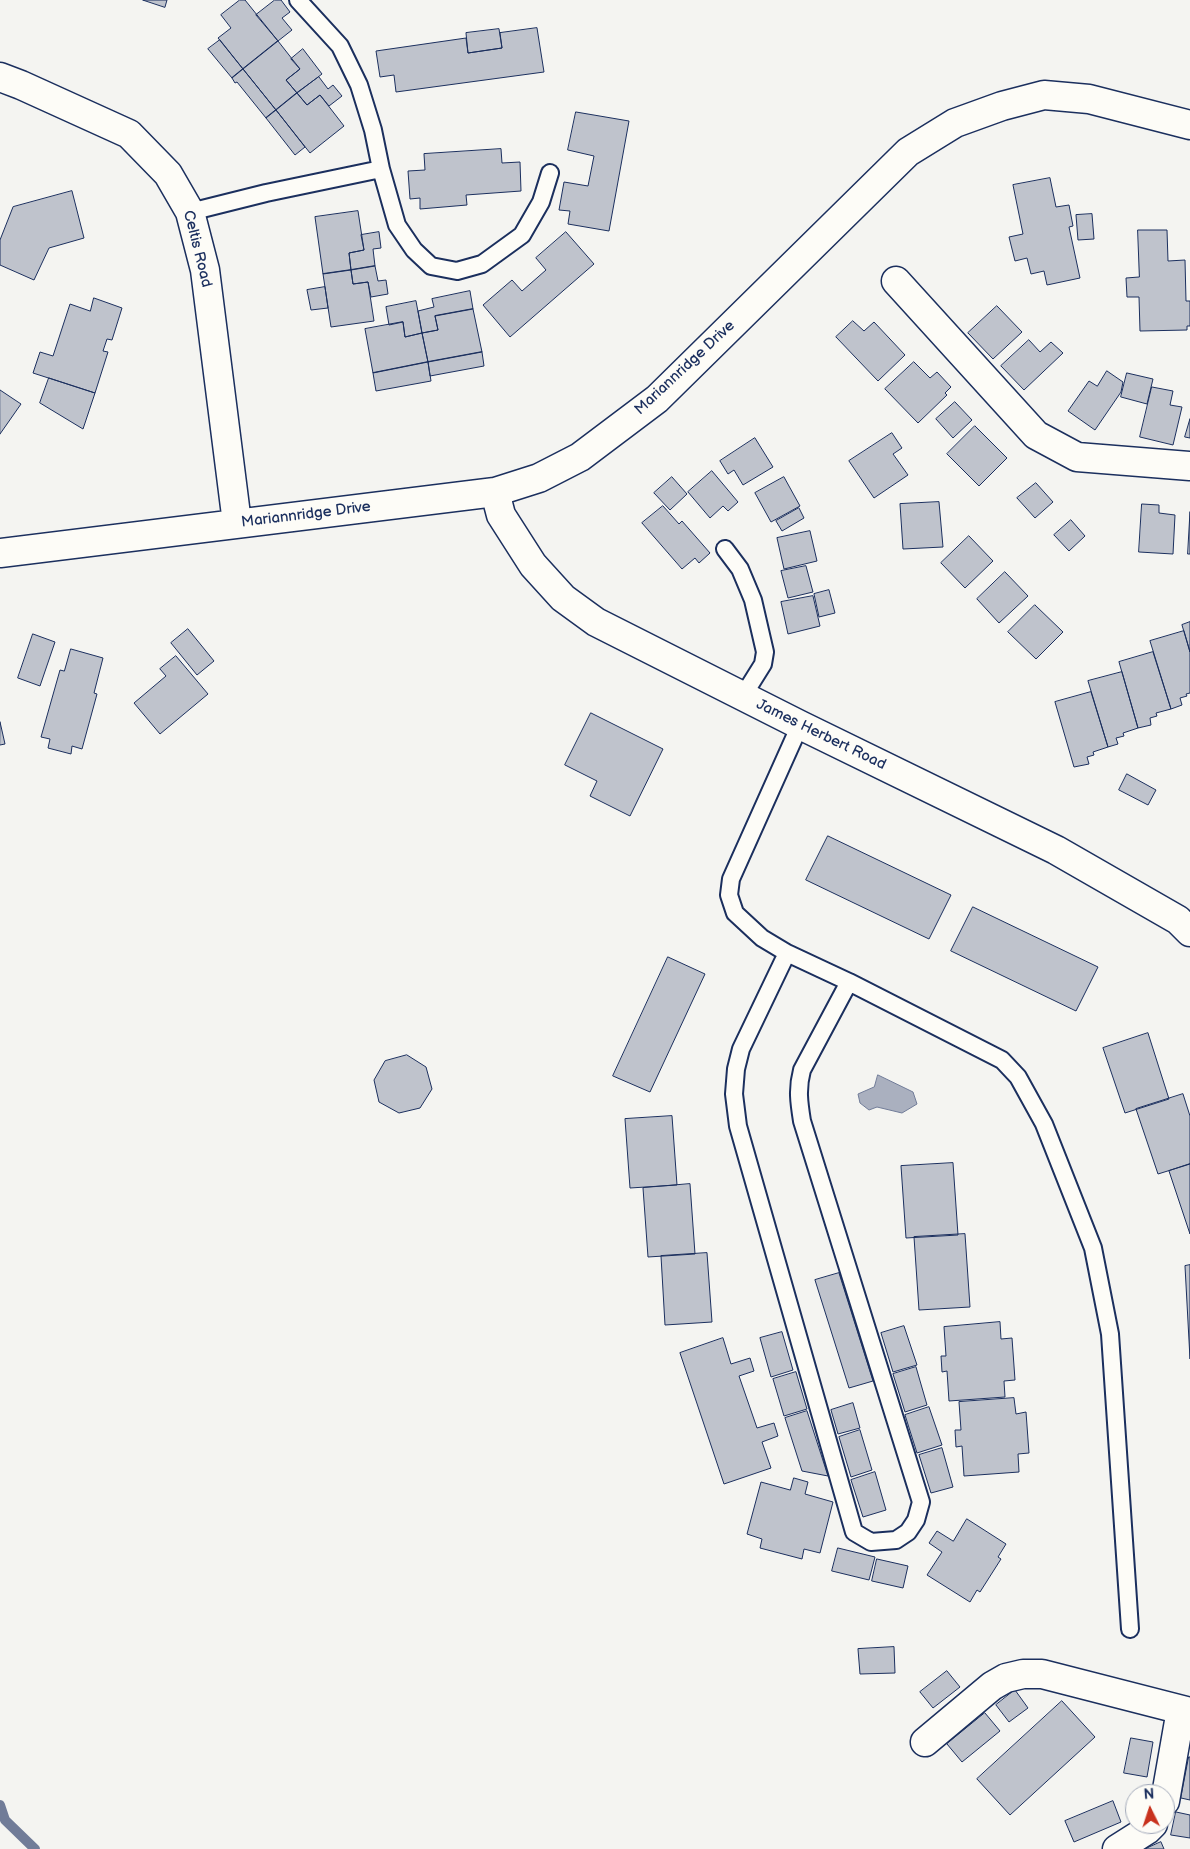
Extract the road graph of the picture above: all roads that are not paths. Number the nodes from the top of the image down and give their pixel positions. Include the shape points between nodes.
1 (298, 0) edge
2 (0, 77) edge
3 (1190, 125) edge
4 (381, 169) junction
5 (550, 173) dead end
6 (190, 212) junction
7 (896, 282) dead end
8 (1190, 466) edge
9 (495, 492) junction
10 (236, 523) junction
11 (725, 549) dead end
12 (0, 553) edge
13 (743, 696) junction
14 (800, 725) junction
15 (1190, 932) edge
16 (787, 953) junction
17 (849, 982) junction
18 (1130, 1629) dead end
19 (1186, 1711) edge
20 (925, 1742) dead end
21 (1169, 1784) edge
22 (1141, 1834) edge
23 (1117, 1849) edge

1 - 4 lane via 344,53 359,85
2 - 6 street, Celtis Road via 129,134 168,174
3 - 9 street, Mariannridge Drive via 1089,99 1044,95 956,123 908,152 657,399 580,457 539,478
4 - 5 lane via 397,225 414,250 431,266 457,271 482,264 522,235 541,202
4 - 6 lane
6 - 10 street, Celtis Road via 205,270
7 - 8 street via 1036,434 1077,457
9 - 10 street, Mariannridge Drive
9 - 13 street, James Herbert Road via 501,514 532,565 563,598 596,622
10 - 12 street, Mariannridge Drive
11 - 13 lane via 740,569 753,600 765,652 763,664
13 - 14 street, James Herbert Road
14 - 15 street, James Herbert Road via 1056,850 1178,920
14 - 16 lane via 731,879 729,895 735,913 762,938
16 - 17 lane
16 - 17 lane via 741,1049 734,1094 738,1126 854,1532 871,1542 896,1540 908,1532 916,1520 921,1502 802,1121 798,1086 802,1070
17 - 18 lane via 1002,1060 1018,1077 1044,1124 1092,1248 1110,1334
19 - 20 street via 1042,1674 1023,1674 992,1686
19 - 21 street
22 - 23 street

